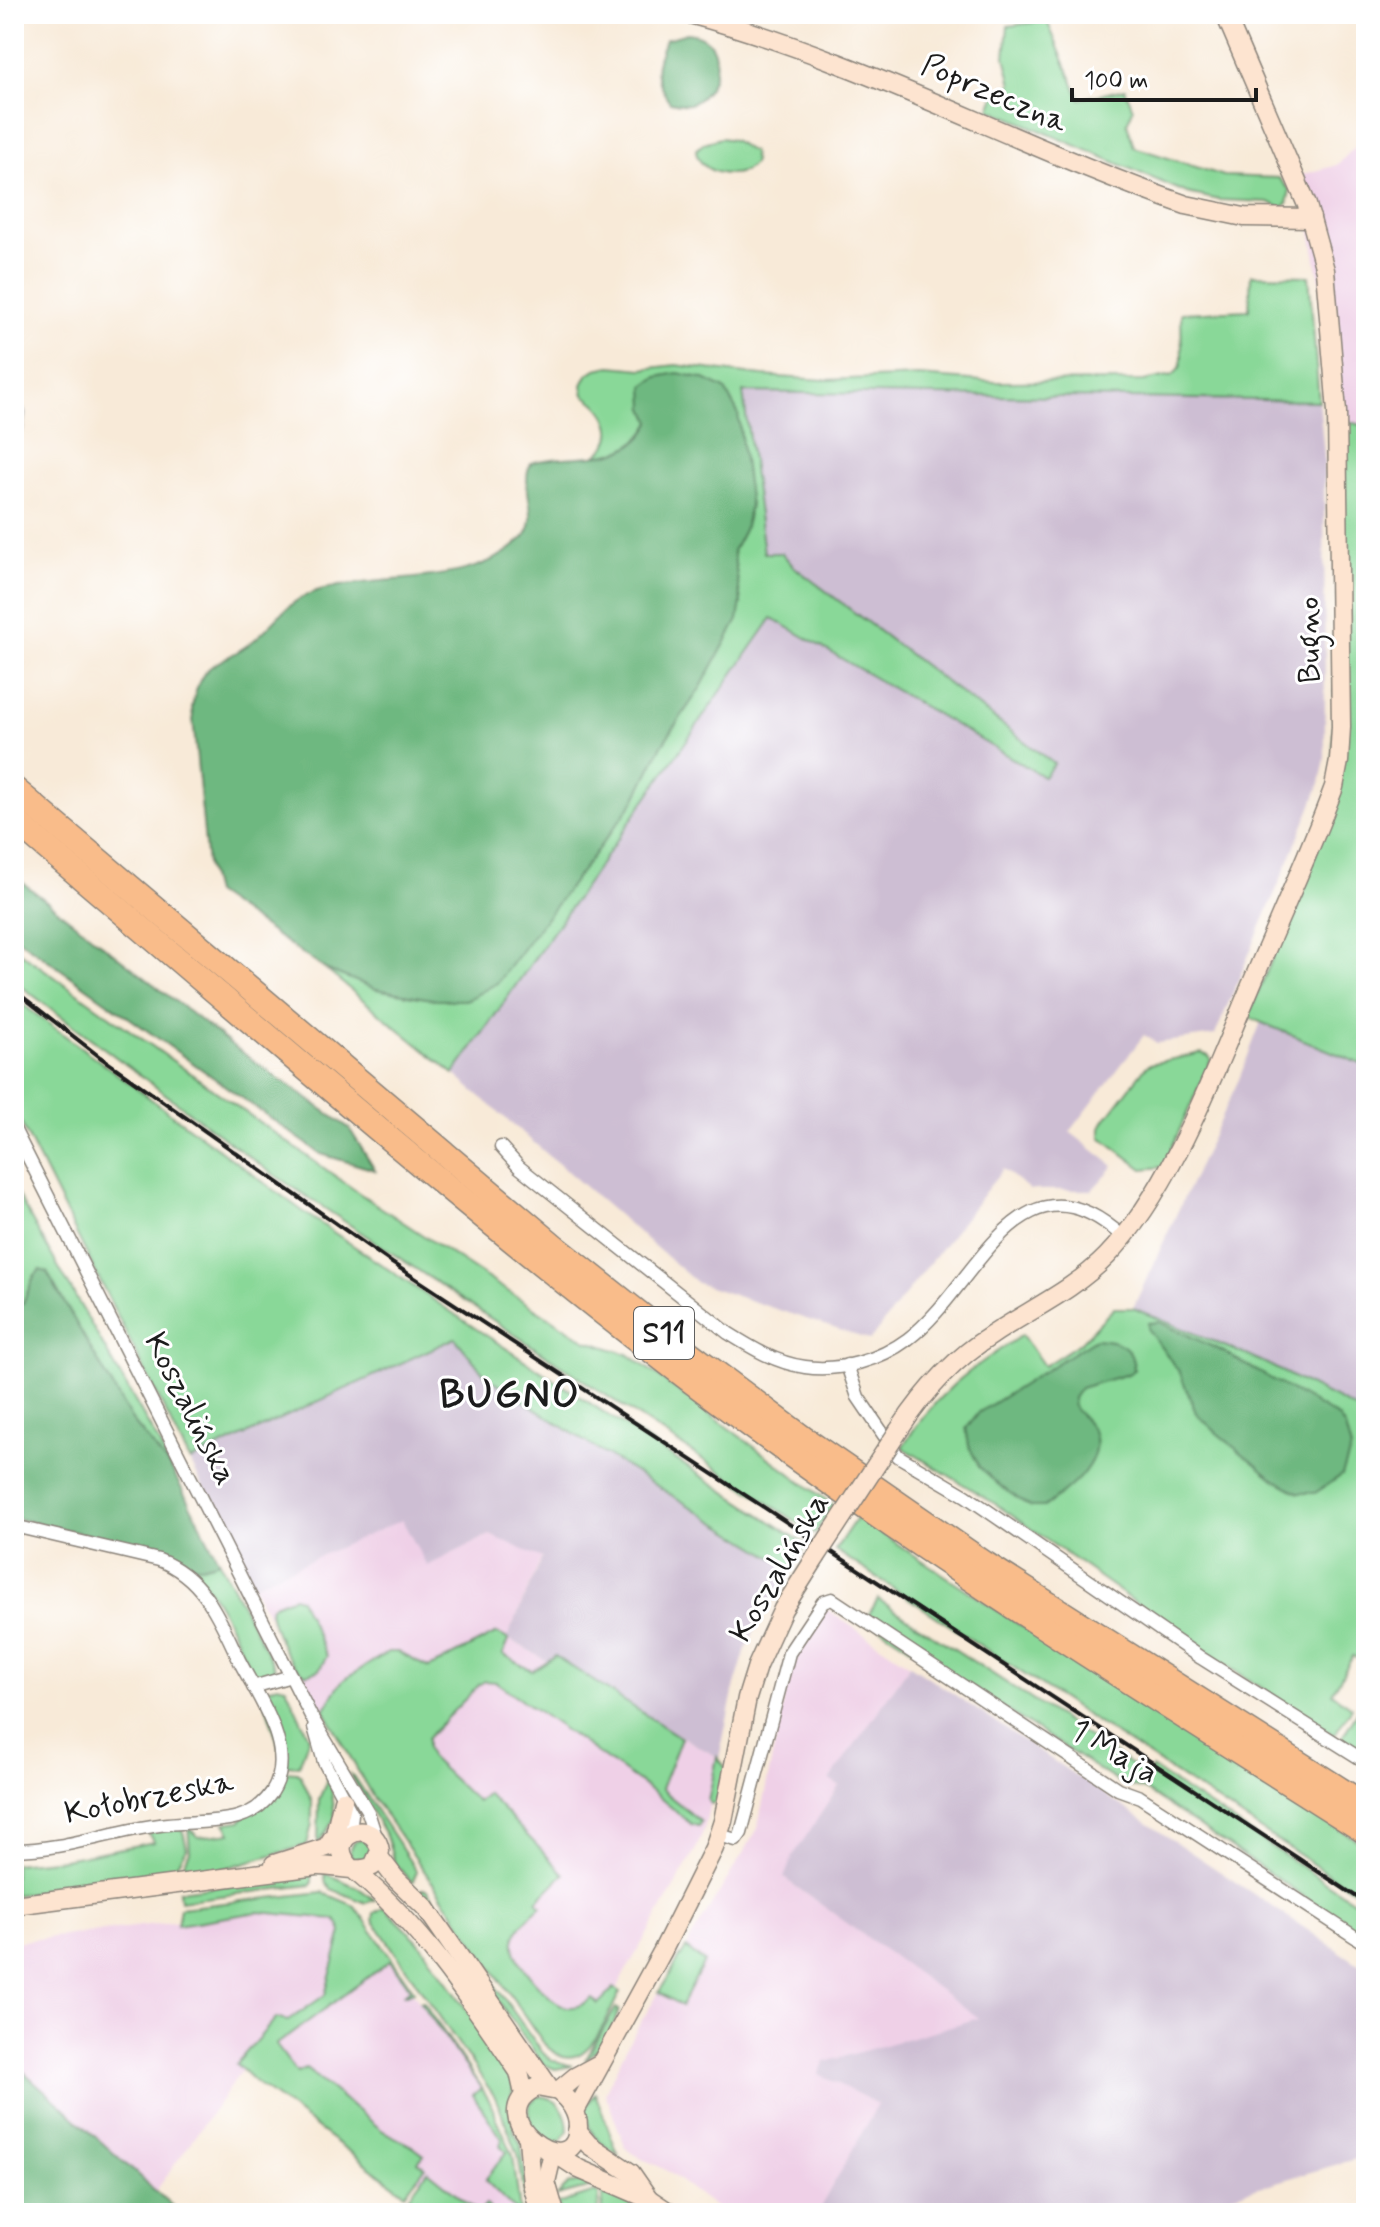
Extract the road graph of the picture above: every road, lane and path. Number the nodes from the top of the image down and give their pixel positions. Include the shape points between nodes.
1 (690, 14) edge
2 (1225, 14) edge
3 (1311, 218) junction
4 (14, 789) edge
5 (14, 820) edge
6 (14, 1129) edge
7 (501, 1147) dead end
8 (1123, 1237) junction
9 (847, 1365) junction
10 (14, 1526) edge
11 (291, 1676) junction
12 (253, 1687) junction
13 (311, 1716) junction
14 (1366, 1762) edge
15 (343, 1800) joint
16 (1366, 1806) edge
17 (1366, 1832) edge
18 (719, 1835) junction
19 (340, 1841) junction
20 (378, 1849) junction
21 (14, 1850) edge
22 (352, 1868) junction
23 (233, 1878) junction
24 (14, 1905) edge
25 (1366, 1944) edge
26 (601, 2063) junction
27 (536, 2068) junction
28 (575, 2077) junction
29 (553, 2089) junction
30 (524, 2094) junction
31 (575, 2111) junction
32 (577, 2131) junction
33 (528, 2139) junction
34 (553, 2152) junction
35 (579, 2169) junction
36 (550, 2192) junction
37 (649, 2199) junction
38 (540, 2213) edge
39 (555, 2213) edge
40 (670, 2213) edge

1 - 3 street, Poprzeczna via 841,64 1176,202 1224,214
2 - 3 street, Bugno
3 - 8 street, Bugno via 1325,270 1337,412 1339,761 1323,815 1217,1064 1157,1189
4 - 16 highway, S11 via 505,1205 680,1346 984,1563
5 - 17 highway, S11 via 459,1196 717,1401 876,1517
6 - 11 street, Koszalińska
7 - 9 street via 519,1167 756,1351 805,1367
8 - 9 street via 1085,1211 1058,1206 1035,1210 996,1237 910,1338
8 - 18 street, Koszalińska, bridge via 1062,1293 965,1354 919,1400 783,1609 763,1649 747,1698
9 - 14 street via 858,1397 898,1456
10 - 12 street, Kołobrzeska via 159,1560 186,1575 209,1599
11 - 12 street
11 - 13 street, Koszalińska
12 - 21 street, Kołobrzeska via 279,1741 281,1761 275,1786 255,1809 230,1818
13 - 15 street, Koszalińska via 324,1762
13 - 20 street, Koszalińska via 368,1812
15 - 19 street via 335,1834
18 - 25 street, 1 Maja via 736,1840 741,1833 789,1653 827,1599
18 - 26 street, Koszalińska
19 - 20 street via 362,1831
19 - 22 street via 343,1859
19 - 23 street
20 - 22 street via 368,1869
20 - 27 street, Koszalińska via 395,1878 426,1908
22 - 23 street via 317,1866
22 - 30 street via 432,1947 519,2072
23 - 24 street
26 - 28 street
26 - 31 street, Koszalińska
27 - 28 street
27 - 29 street, Koszalińska
28 - 29 street
29 - 30 street via 537,2087
29 - 31 street
30 - 33 street via 518,2112
31 - 32 street
32 - 34 street via 569,2148
32 - 37 street via 631,2173
33 - 34 street
33 - 38 street
34 - 35 street
34 - 36 street via 546,2176
35 - 36 street via 559,2177
35 - 37 street
36 - 39 street
37 - 40 street

